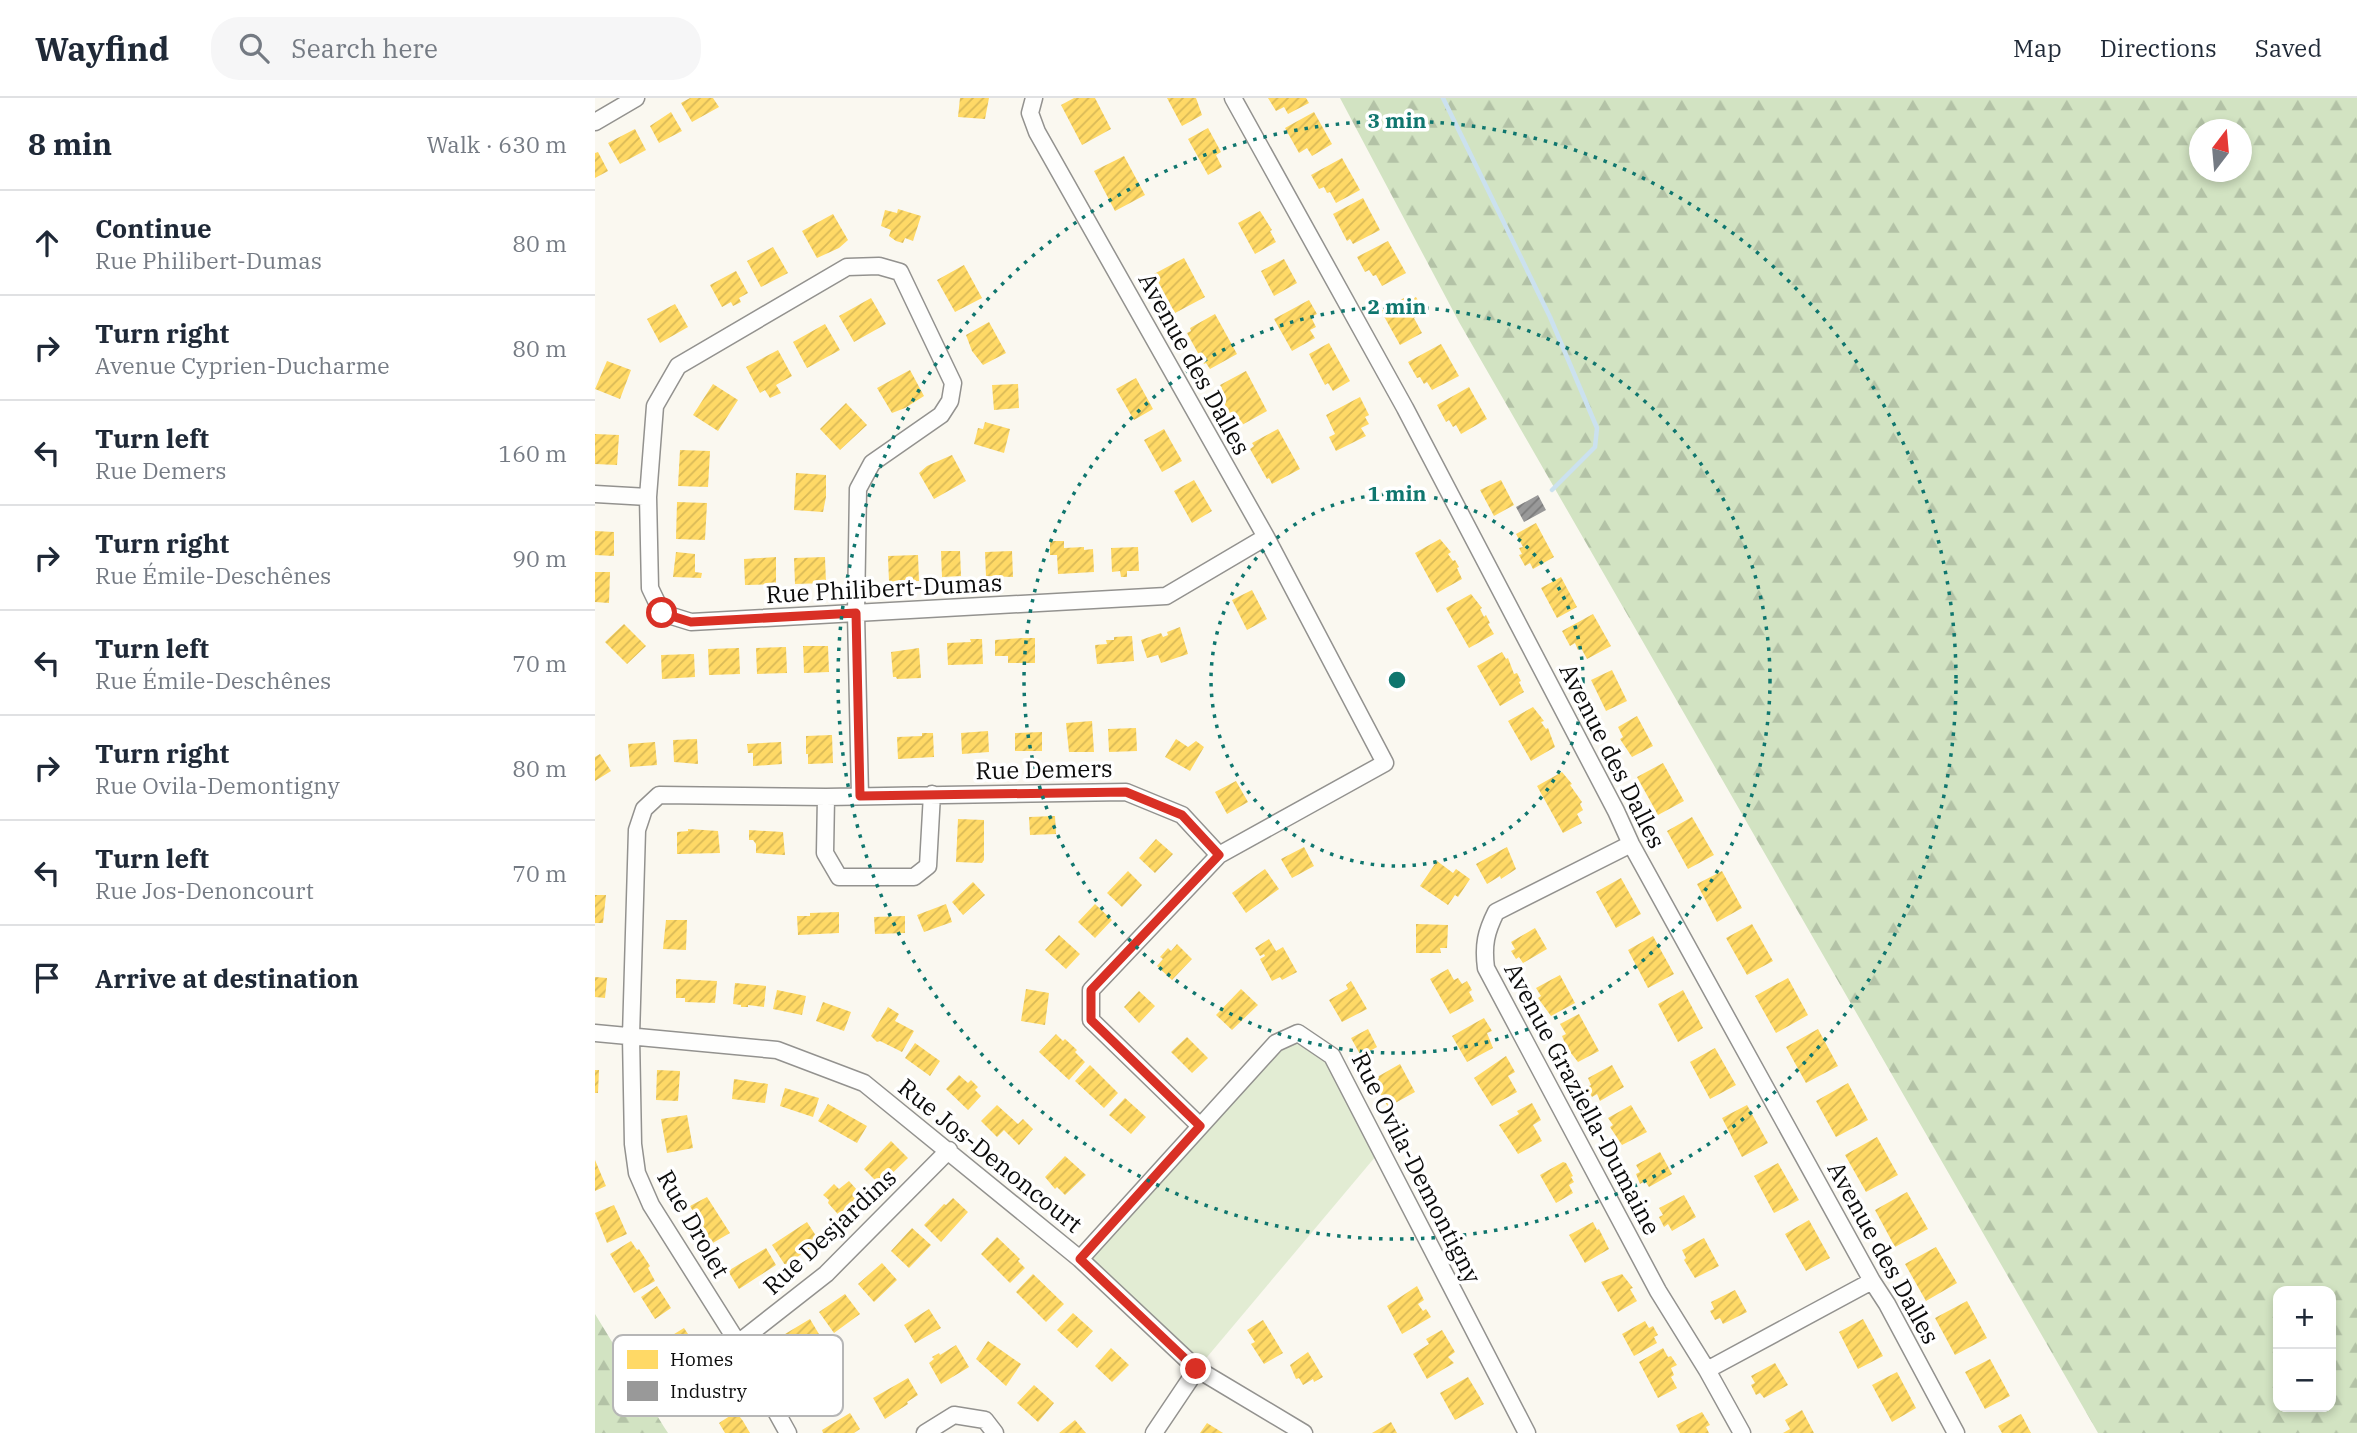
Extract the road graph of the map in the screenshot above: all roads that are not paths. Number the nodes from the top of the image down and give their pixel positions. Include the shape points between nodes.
1 (636, 98) edge
2 (1034, 98) edge
3 (1233, 98) edge
4 (595, 122) edge
5 (595, 494) edge
6 (648, 497) junction
7 (1266, 537) junction
8 (856, 613) junction
9 (932, 794) junction
10 (860, 796) junction
11 (826, 797) junction
12 (645, 808) joint
13 (1632, 844) junction
14 (1219, 855) junction
15 (595, 1033) edge
16 (631, 1036) junction
17 (1200, 1126) junction
18 (949, 1150) junction
19 (1080, 1259) junction
20 (1872, 1281) junction
21 (733, 1335) edge
22 (748, 1335) edge
23 (1196, 1369) junction
24 (1707, 1370) junction
25 (779, 1416) edge
26 (788, 1433) edge
27 (925, 1433) edge
28 (995, 1433) edge
29 (1154, 1433) edge
30 (1304, 1433) edge
31 (1527, 1433) edge
32 (1742, 1433) edge
33 (1956, 1433) edge

1 - 4 street
2 - 7 street, Avenue des Dalles via 1030,113 1037,132
3 - 13 street, Avenue des Dalles via 1405,408
5 - 6 street
6 - 8 street, Rue Philibert-Dumas via 650,588 662,613 691,622
6 - 8 street, Rue Philibert-Dumas via 655,406 678,366 847,267 900,271 953,383 950,401 941,415 872,463 858,489
7 - 8 street, Rue Philibert-Dumas via 1166,596
7 - 14 street, Avenue des Dalles via 1385,763
8 - 10 street
9 - 10 street, Rue Demers
9 - 11 street via 929,866 914,877 839,877 825,853
9 - 14 street, Rue Demers via 1126,792 1182,815
10 - 11 street, Rue Demers
11 - 12 street, Rue Demers via 659,795
12 - 16 street, Rue Drolet via 637,830
13 - 20 street, Avenue des Dalles
13 - 24 street, Avenue Graziella-Dumaine via 1496,912 1483,947 1486,968 1658,1291
14 - 17 street via 1091,990 1091,1020
15 - 16 street, Rue Jos-Denoncourt
16 - 18 street, Rue Jos-Denoncourt via 777,1050 865,1083
16 - 21 street, Rue Drolet via 637,1173 651,1205
17 - 19 street, Rue Ovila-Demontigny
17 - 31 street, Rue Ovila-Demontigny via 1276,1042 1298,1033 1332,1056
18 - 19 street, Rue Jos-Denoncourt
18 - 22 street, Rue Desjardins via 826,1274
19 - 23 street, Rue Jos-Denoncourt
20 - 24 street
20 - 33 street, Avenue des Dalles
23 - 29 street
23 - 30 street, Rue Jos-Denoncourt
24 - 32 street, Avenue Graziella-Dumaine
25 - 26 street, Rue Drolet
27 - 28 street via 954,1415 985,1420

